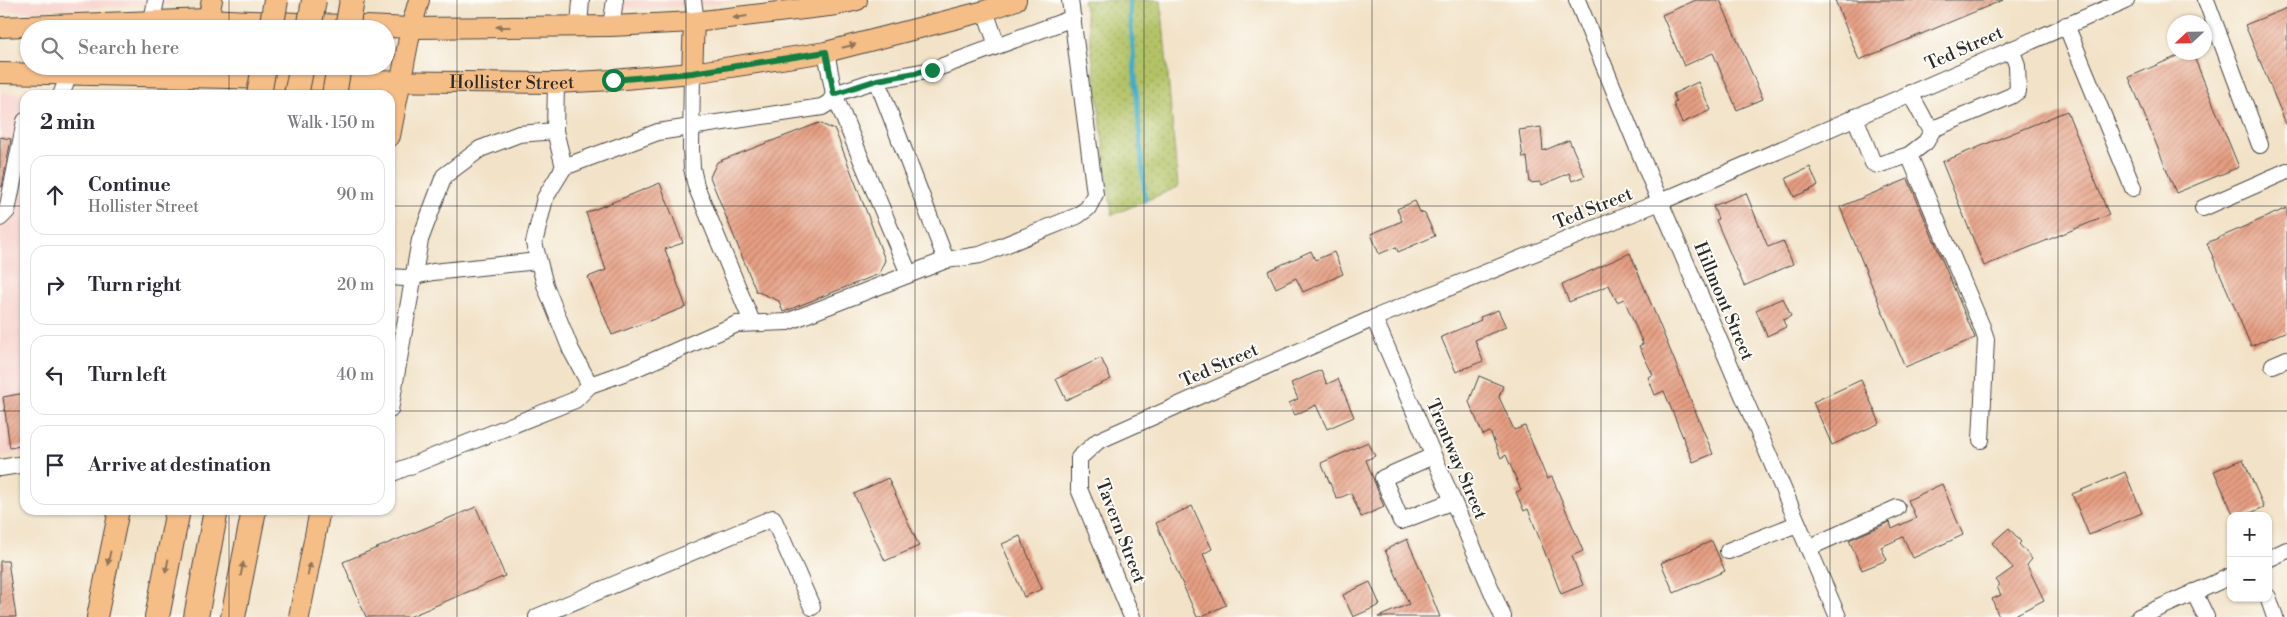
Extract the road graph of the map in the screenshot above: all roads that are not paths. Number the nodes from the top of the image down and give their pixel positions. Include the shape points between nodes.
1 (156, 0) edge
2 (276, 0) edge
3 (314, 0) edge
4 (352, 0) edge
5 (419, 0) edge
6 (580, 0) edge
7 (615, 0) edge
8 (693, 0) edge
9 (857, 0) edge
10 (1016, 0) edge
11 (1070, 0) edge
12 (1577, 0) edge
13 (2126, 0) edge
14 (2206, 0) edge
15 (985, 11) junction
16 (208, 16) edge
17 (1073, 18) junction
18 (152, 20) edge
19 (163, 20) edge
20 (273, 20) edge
21 (276, 20) edge
22 (311, 20) edge
23 (349, 20) edge
24 (695, 22) junction
25 (2066, 25) junction
26 (20, 26) edge
27 (579, 26) junction
28 (611, 26) junction
29 (0, 27) edge
30 (395, 27) edge
31 (411, 28) junction
32 (997, 45) junction
33 (2011, 49) junction
34 (826, 52) junction
35 (0, 73) edge
36 (692, 73) junction
37 (20, 74) edge
38 (69, 75) joint
39 (262, 75) edge
40 (300, 75) edge
41 (337, 75) edge
42 (197, 80) edge
43 (877, 80) junction
44 (401, 81) junction
45 (556, 83) junction
46 (63, 90) edge
47 (259, 90) edge
48 (297, 90) edge
49 (335, 90) edge
50 (1910, 93) junction
51 (834, 94) junction
52 (395, 111) edge
53 (1855, 117) junction
54 (693, 127) junction
55 (1933, 129) junction
56 (555, 131) junction
57 (2260, 145) dead end
58 (20, 146) edge
59 (1910, 155) junction
60 (564, 167) junction
61 (2287, 171) edge
62 (2133, 188) dead end
63 (1660, 202) junction
64 (2203, 208) dead end
65 (0, 218) edge
66 (946, 260) junction
67 (538, 261) junction
68 (909, 274) junction
69 (395, 277) edge
70 (414, 277) junction
71 (1374, 318) junction
72 (752, 322) junction
73 (395, 382) edge
74 (590, 386) junction
75 (1981, 440) dead end
76 (1433, 456) junction
77 (1080, 458) joint
78 (20, 465) edge
79 (0, 468) edge
80 (395, 472) edge
81 (1453, 501) junction
82 (1897, 508) dead end
83 (118, 515) edge
84 (177, 515) edge
85 (215, 515) edge
86 (253, 515) edge
87 (319, 515) edge
88 (1798, 524) junction
89 (1808, 548) junction
90 (2287, 550) edge
91 (1728, 551) dead end
92 (2272, 557) edge
93 (2227, 578) edge
94 (2194, 592) junction
95 (2270, 602) edge
96 (812, 607) dead end
97 (97, 617) edge
98 (157, 617) edge
99 (196, 617) edge
100 (233, 617) edge
101 (300, 617) edge
102 (537, 617) edge
103 (1132, 617) edge
104 (1503, 617) edge
105 (1838, 617) edge
106 (2139, 617) edge
107 (2206, 617) edge
108 (2275, 617) edge

1 - 18 street
2 - 20 highway, bridge
3 - 22 highway, bridge
4 - 23 highway, bridge
5 - 31 main road
6 - 27 street
7 - 28 street
8 - 24 street
9 -> 24 main road
10 - 15 main road, Hollister Street
11 - 17 street
12 - 63 street, Hillmont Street
13 - 25 street, Ted Street
14 - 57 street
15 - 32 street
34 -> 15 main road, Hollister Street
16 - 19 main road
16 - 21 main road
17 - 32 street
17 - 66 street via 1095,194 1088,208 1077,216 980,255
24 - 28 main road
24 - 36 main road
25 - 33 street, Ted Street
25 - 62 street
26 - 29 main road
27 - 28 main road
27 -> 31 main road
30 - 31 main road
31 - 44 main road
32 - 43 street via 932,70
33 - 50 street, Ted Street
33 - 55 street via 2017,65 2018,91
34 - 36 main road, Hollister Street
34 - 51 street
35 - 37 main road, Hollister Street
36 - 45 main road, Hollister Street
36 - 54 street
38 - 42 main road, Hollister Street
38 - 46 street
39 - 47 highway, bridge
40 - 48 highway, bridge
41 - 49 highway, bridge
42 - 44 main road, Hollister Street
43 - 51 street
43 - 66 street
44 - 45 main road, Hollister Street
44 - 52 main road
45 - 56 street
50 - 53 street, Ted Street
50 - 55 street
51 - 54 street via 822,107
51 - 68 street
53 - 59 street via 1873,163 1878,165
53 - 63 street, Ted Street
54 - 60 street via 658,132
54 - 72 street via 692,168 696,186
55 - 59 street via 1926,142
56 - 60 street
56 - 70 street via 519,134 480,149 444,176 422,232
58 - 65 street via 7,211
59 - 75 street via 1986,339
60 - 67 street via 545,198 534,243
61 - 64 street
63 - 71 street, Ted Street
63 - 88 street, Hillmont Street
66 - 68 street
67 - 70 street via 433,272
67 - 74 street via 571,350
68 - 72 street via 787,322
69 - 70 street
70 - 73 street
71 - 76 street, Trentway Street
71 - 77 street, Ted Street via 1098,441
72 - 74 street via 737,324
74 - 80 street via 575,400
76 - 81 street, Trentway Street
76 - 81 street via 1383,478 1401,522
77 - 103 street, Tavern Street via 1079,489
78 - 79 street
81 - 104 street, Trentway Street
82 - 89 street
83 -> 97 main road
84 -> 98 highway
85 - 99 highway
100 -> 86 highway
101 -> 87 main road
88 - 89 street, Hillmont Street
88 - 91 street
89 - 105 street, Hillmont Street
90 - 92 street
93 - 94 street
94 - 106 street
94 - 107 street
95 - 108 street
96 - 102 street via 773,518

